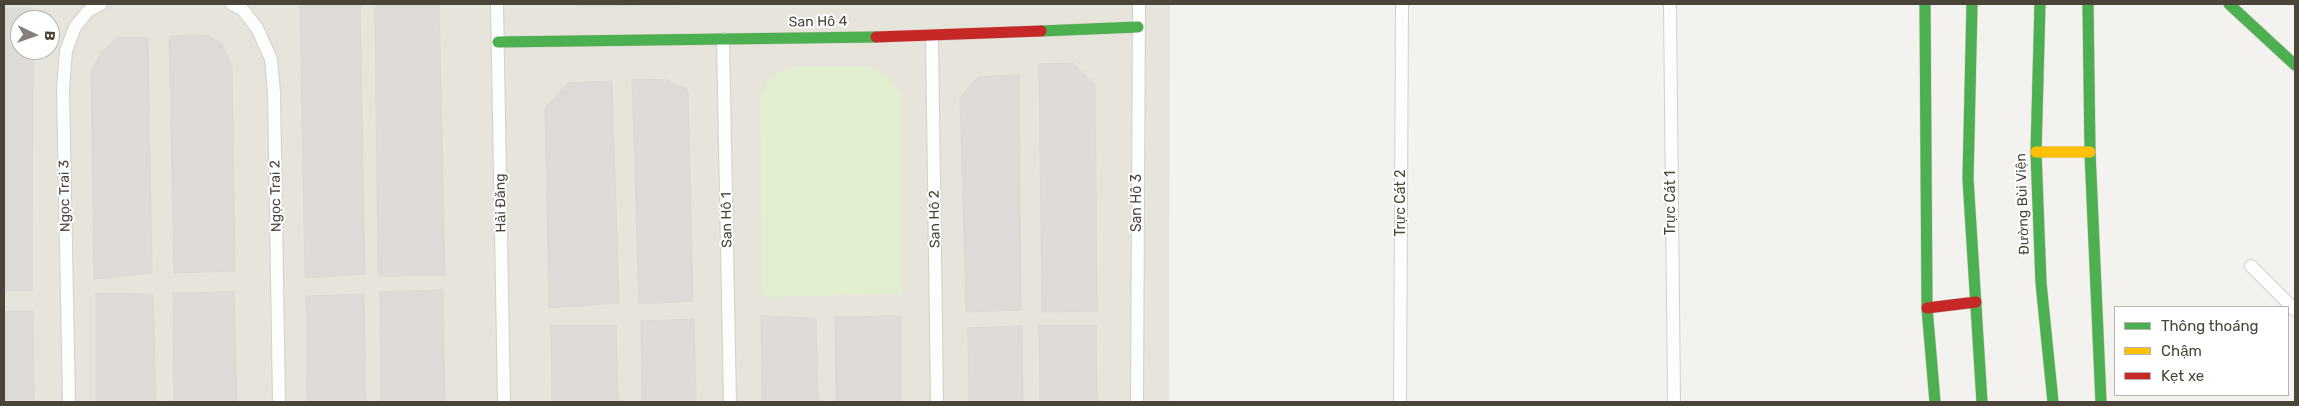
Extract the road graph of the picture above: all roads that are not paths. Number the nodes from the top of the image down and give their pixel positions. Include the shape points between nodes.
1 (102, 4) edge
2 (232, 4) edge
3 (497, 4) edge
4 (1139, 4) edge
5 (1402, 4) edge
6 (1670, 4) edge
7 (1925, 4) edge
8 (1972, 4) edge
9 (2040, 4) edge
10 (2088, 4) edge
11 (2229, 4) edge
12 (1138, 27) junction
13 (932, 36) junction
14 (723, 39) junction
15 (498, 42) junction
16 (2295, 65) edge
17 (2036, 152) junction
18 (2090, 152) junction
19 (2251, 266) dead end
20 (1976, 302) junction
21 (1927, 308) junction
22 (2295, 310) edge
23 (69, 402) edge
24 (279, 402) edge
25 (504, 402) edge
26 (730, 402) edge
27 (938, 402) edge
28 (1136, 402) edge
29 (1400, 402) edge
30 (1674, 402) edge
31 (1935, 402) edge
32 (1982, 402) edge
33 (2053, 402) edge
34 (2100, 402) edge

1 - 23 lane, Ngọc Trai 3 via 88,11 75,27 66,51
2 - 24 lane, Ngọc Trai 2 via 243,10 257,28 271,59
3 - 15 lane, Hải Đăng
4 - 12 lane, San Hô 3
5 - 29 lane, Trực Cát 2
6 - 30 lane, Trực Cát 1
7 - 21 main road
8 - 20 main road via 1968,179
9 - 17 main road, Đường Bùi Viện
10 - 18 main road
11 - 16 main road
12 - 13 main road, San Hô 4
12 - 28 lane, San Hô 3
13 - 14 main road, San Hô 4
13 - 27 lane, San Hô 2
14 - 15 main road, San Hô 4
14 - 26 lane, San Hô 1
15 - 25 lane, Hải Đăng
17 - 18 main road
17 - 33 main road, Đường Bùi Viện via 2041,283
18 - 34 main road
19 - 22 lane
20 - 21 main road
20 - 32 main road
21 - 31 main road

